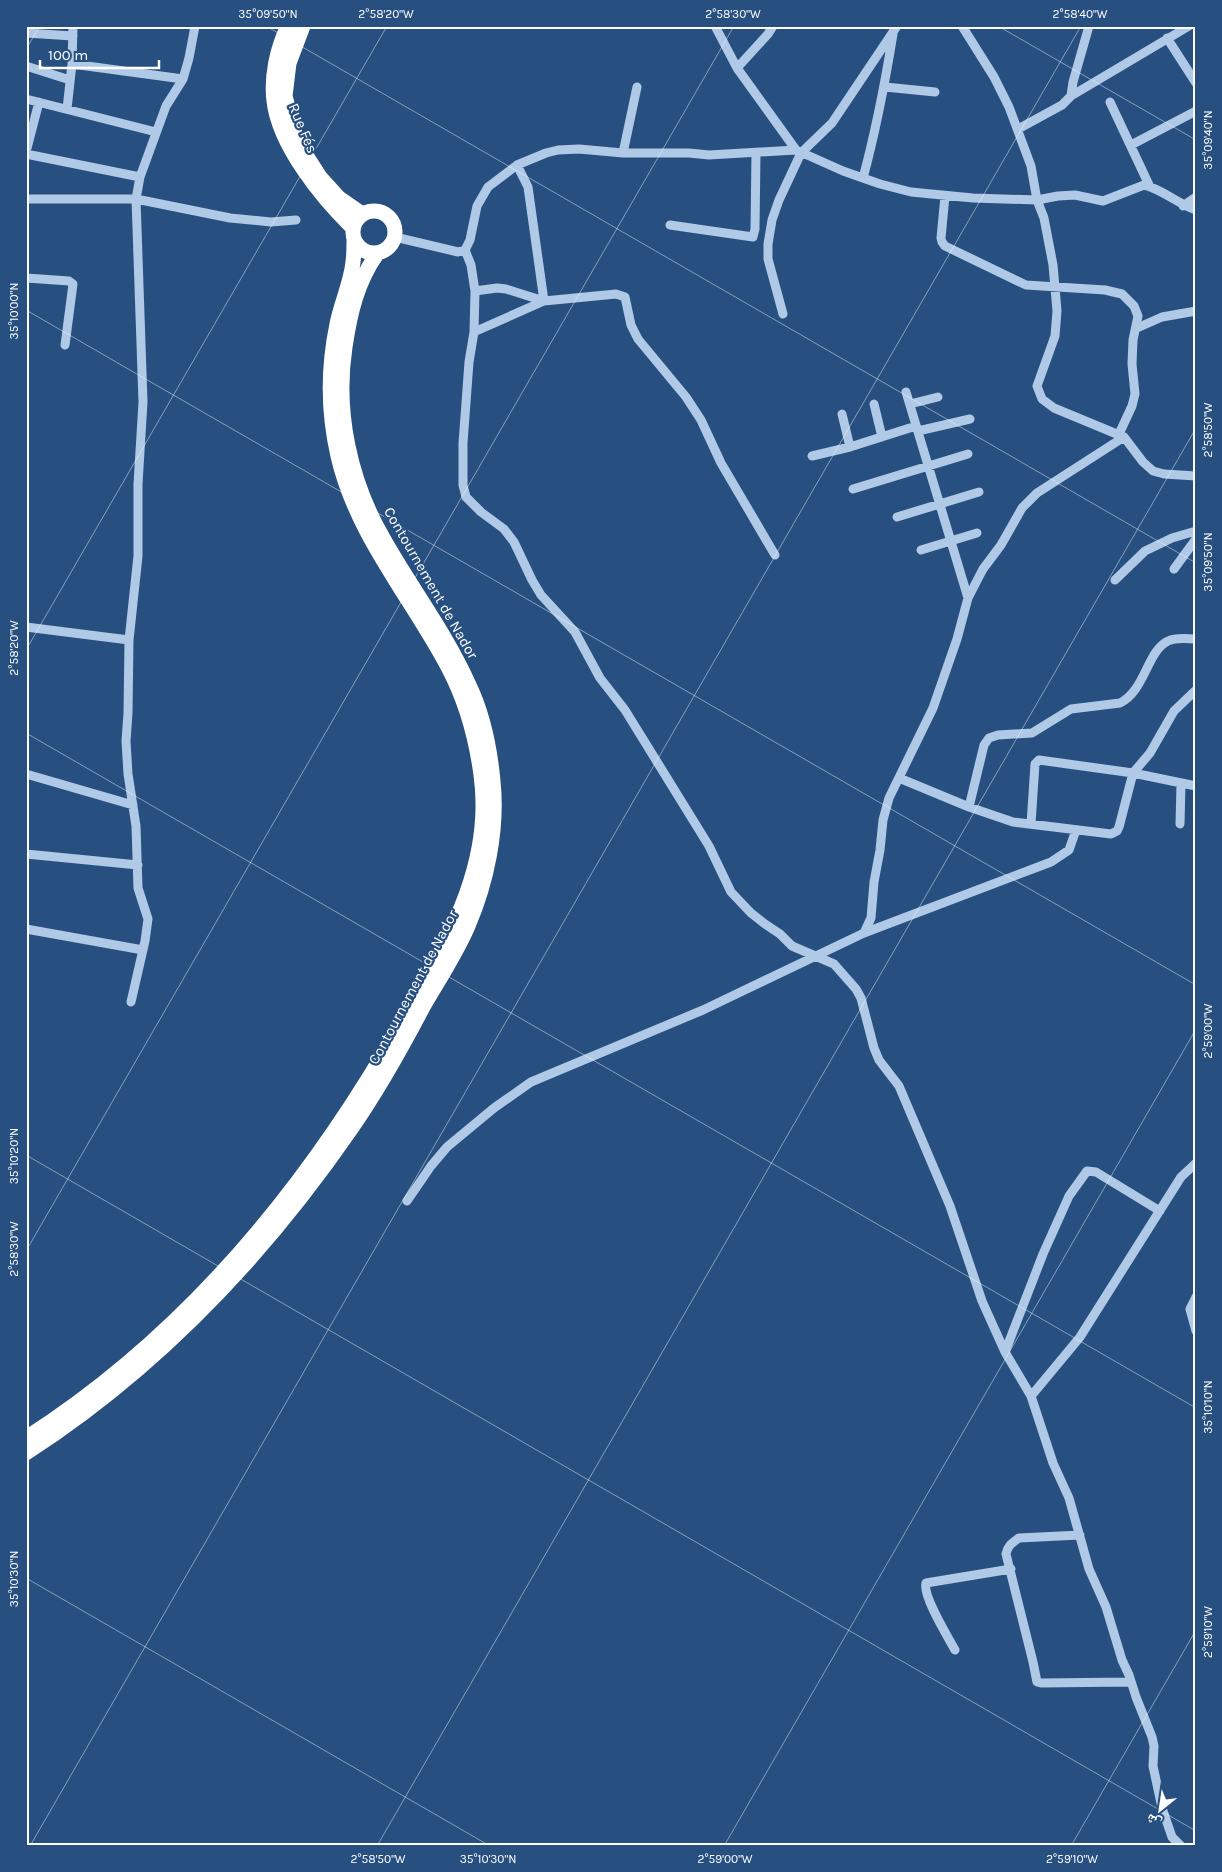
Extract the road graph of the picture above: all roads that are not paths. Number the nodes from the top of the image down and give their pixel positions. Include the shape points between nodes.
1 (195, 26) edge
2 (288, 26) edge
3 (303, 26) edge
4 (715, 26) edge
5 (773, 26) edge
6 (962, 26) edge
7 (1089, 26) edge
8 (1189, 26) edge
9 (895, 29) edge
10 (73, 31) edge
11 (26, 33) edge
12 (1167, 38) junction
13 (72, 64) junction
14 (26, 66) edge
15 (737, 68) junction
16 (183, 79) junction
17 (70, 80) junction
18 (1196, 83) edge
19 (637, 87) dead end
20 (885, 87) junction
21 (935, 92) dead end
22 (1071, 96) junction
23 (26, 99) edge
24 (40, 102) junction
25 (1110, 102) dead end
26 (67, 109) junction
27 (1196, 111) edge
28 (1018, 129) junction
29 (156, 132) junction
30 (28, 133) edge
31 (1131, 145) junction
32 (799, 151) junction
33 (26, 153) edge
34 (623, 153) junction
35 (756, 153) junction
36 (517, 164) junction
37 (140, 177) junction
38 (863, 178) junction
39 (1150, 187) junction
40 (945, 196) junction
41 (1196, 197) edge
42 (136, 198) junction
43 (26, 199) edge
44 (1037, 200) junction
45 (1183, 206) junction
46 (1196, 210) edge
47 (362, 214) junction
48 (296, 220) dead end
49 (670, 225) dead end
50 (353, 234) junction
51 (395, 237) junction
52 (461, 251) junction
53 (377, 254) junction
54 (26, 278) edge
55 (1055, 287) junction
56 (475, 291) junction
57 (544, 301) junction
58 (1196, 310) edge
59 (783, 314) dead end
60 (1137, 328) junction
61 (474, 332) junction
62 (65, 345) dead end
63 (906, 392) dead end
64 (938, 397) dead end
65 (874, 404) dead end
66 (910, 404) junction
67 (842, 414) dead end
68 (970, 419) dead end
69 (917, 429) junction
70 (1121, 436) junction
71 (882, 437) junction
72 (850, 448) junction
73 (968, 454) dead end
74 (812, 456) dead end
75 (928, 466) junction
76 (1196, 476) edge
77 (853, 489) dead end
78 (979, 492) dead end
79 (939, 505) junction
80 (897, 517) dead end
81 (1196, 531) edge
82 (977, 533) dead end
83 (1196, 539) edge
84 (950, 541) junction
85 (921, 550) dead end
86 (776, 555) dead end
87 (1174, 569) dead end
88 (1115, 580) dead end
89 (968, 598) junction
90 (26, 627) edge
91 (1196, 639) edge
92 (128, 640) junction
93 (1196, 690) edge
94 (1133, 773) junction
95 (26, 774) edge
96 (899, 778) junction
97 (1180, 784) junction
98 (1196, 786) edge
99 (133, 805) junction
100 (970, 806) junction
101 (1031, 824) junction
102 (1180, 824) dead end
103 (1076, 830) junction
104 (26, 854) edge
105 (138, 865) junction
106 (26, 929) edge
107 (864, 932) junction
108 (143, 950) junction
109 (815, 956) junction
110 (131, 1002) dead end
111 (1196, 1163) edge
112 (407, 1201) dead end
113 (1160, 1211) junction
114 (1196, 1297) edge
115 (1193, 1311) edge
116 (1196, 1331) edge
117 (1005, 1352) junction
118 (1031, 1396) junction
119 (26, 1438) edge
120 (26, 1453) edge
121 (1080, 1535) junction
122 (1010, 1568) junction
123 (956, 1650) dead end
124 (1131, 1682) junction
125 (1180, 1846) edge

1 - 16 street
2 - 50 highway, Rue Fés via 273,80 280,124 298,163
3 - 47 highway, Rue Fés via 289,63 285,96 297,141 339,198
4 - 15 street
5 - 15 street
6 - 28 street via 994,77
7 - 22 street
8 - 12 street
9 - 20 street
9 - 32 street via 832,123
10 - 11 street
10 - 13 street
12 - 18 street
12 - 22 street
13 - 16 street
13 - 17 street
14 - 17 street
15 - 32 street
16 - 29 street via 166,106
17 - 26 street
19 - 34 street
20 - 21 street
20 - 38 street
22 - 28 street via 1062,105
23 - 24 street
24 - 26 street
24 - 30 street
25 - 31 street
26 - 29 street
27 - 31 street
28 - 44 street
29 - 37 street
30 - 33 street
31 - 39 street
32 - 35 street
32 - 38 street
32 - 59 street via 772,220 768,244 769,268
33 - 37 street
34 - 35 street via 709,156
34 - 36 street via 558,150
35 - 49 street via 753,237
36 - 52 street via 492,182 480,199 469,245
36 - 57 street via 528,188
37 - 42 street
38 - 40 street via 910,192
39 - 44 street via 1144,185 1103,201 1075,195
39 - 45 street
40 - 44 street
40 - 55 street via 941,238 945,246 1026,286
41 - 45 street
42 - 43 street
42 - 48 street via 230,218 271,222
42 - 92 street via 142,402 138,556
44 - 55 street via 1048,233
45 - 46 street
47 - 50 highway via 356,219
47 - 51 highway via 382,212 395,227
50 - 53 highway via 359,249
50 - 119 highway, Contournement de Nador via 352,268 337,320 331,358 333,435 355,509 450,670 473,728 482,776 483,809 472,881 457,921 384,1054 342,1121 292,1190 238,1256 178,1317 91,1393
51 - 52 street
51 - 53 highway via 392,245
52 - 56 street via 471,266
53 - 120 highway, Contournement de Nador via 363,276 348,323 342,396 345,434 353,470 366,504 382,538 446,638 471,688 486,735 494,784 493,833 484,882 467,928 395,1059 352,1128 302,1198 246,1264 186,1326 122,1383
54 - 62 street via 72,283
55 - 60 street via 1122,294 1134,306 1138,316
55 - 70 street via 1055,336 1038,378 1037,391 1054,408
56 - 57 street via 506,289
56 - 61 street
57 - 61 street
57 - 86 street via 616,294 625,297 631,325 638,339 701,420 721,463
58 - 60 street via 1162,317
60 - 70 street via 1132,364 1135,394
61 - 109 street via 463,443 466,497 504,529 541,595 575,632 600,678 625,710 709,846 731,892 792,946
63 - 66 street
64 - 66 street
65 - 71 street
66 - 69 street
67 - 72 street
68 - 69 street
69 - 71 street
69 - 75 street
70 - 76 street via 1151,470
70 - 89 street via 1028,501
71 - 72 street
72 - 74 street
73 - 75 street
75 - 77 street
75 - 79 street
78 - 79 street
79 - 80 street
79 - 84 street
81 - 88 street via 1145,551
82 - 84 street
83 - 87 street
84 - 85 street
84 - 89 street
89 - 96 street via 934,708
90 - 92 street
91 - 100 street via 1177,638 1160,646 1134,692 1120,703 1071,709 1032,733 990,738 984,745
92 - 99 street via 126,741
93 - 94 street via 1174,711 1150,753
94 - 97 street
94 - 101 street via 1037,760
94 - 103 street via 1117,831 1111,834
95 - 99 street
96 - 100 street
96 - 107 street via 885,808 871,918
97 - 98 street
97 - 102 street
99 - 105 street
100 - 101 street via 1013,822
101 - 103 street
103 - 107 street via 1069,850 1051,862
104 - 105 street
105 - 108 street via 138,894 148,919
106 - 108 street
107 - 109 street
108 - 110 street
109 - 112 street via 679,1020 531,1082 447,1147
109 - 117 street via 834,964 861,998 874,1048 899,1086 920,1132 950,1206 982,1301
111 - 113 street via 1181,1177
113 - 117 street via 1096,1172 1087,1170 1068,1196
113 - 118 street via 1080,1337
114 - 115 street
115 - 116 street
117 - 118 street
118 - 121 street
121 - 122 street via 1019,1538 1007,1549
121 - 124 street via 1089,1569 1106,1607
122 - 123 street via 926,1583 930,1603
122 - 124 street via 1038,1682
124 - 125 street via 1152,1738 1154,1775 1168,1829

